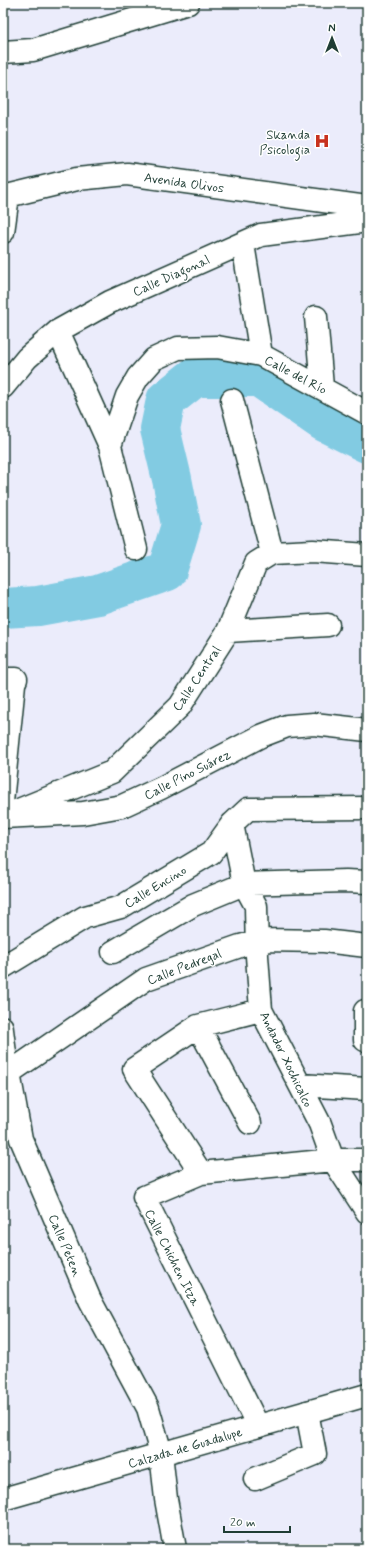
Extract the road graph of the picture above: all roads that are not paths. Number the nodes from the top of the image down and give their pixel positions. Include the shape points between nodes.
1 (188, 3) edge
2 (3, 52) edge
3 (6, 197) edge
4 (367, 207) edge
5 (367, 221) edge
6 (3, 232) edge
7 (243, 244) junction
8 (316, 317) dead end
9 (58, 331) junction
10 (261, 355) junction
11 (3, 386) edge
12 (322, 387) junction
13 (232, 400) dead end
14 (367, 413) edge
15 (110, 446) junction
16 (136, 549) dead end
17 (272, 553) junction
18 (367, 555) edge
19 (328, 625) dead end
20 (228, 631) junction
21 (10, 679) edge
22 (367, 730) edge
23 (3, 807) edge
24 (367, 808) edge
25 (3, 816) edge
26 (232, 824) junction
27 (367, 882) edge
28 (244, 884) junction
29 (257, 942) junction
30 (367, 946) edge
31 (112, 952) dead end
32 (3, 967) edge
33 (262, 1010) junction
34 (366, 1011) edge
35 (3, 1026) edge
36 (198, 1026) junction
37 (365, 1040) dead end
38 (6, 1073) edge
39 (300, 1085) junction
40 (367, 1089) edge
41 (250, 1123) dead end
42 (333, 1160) junction
43 (367, 1160) edge
44 (201, 1173) junction
45 (367, 1212) edge
46 (367, 1394) edge
47 (307, 1412) junction
48 (258, 1426) junction
49 (161, 1453) junction
50 (255, 1479) dead end
51 (3, 1500) edge
52 (175, 1549) edge

1 - 2 street via 33,50
3 - 4 street, Avenida Olivos via 76,179 127,174
3 - 6 street
5 - 7 street, Calle Diagonal via 262,235
7 - 9 street, Calle Diagonal via 110,302
7 - 10 street
8 - 12 street
9 - 11 street, Calle Diagonal via 27,358
9 - 15 street
10 - 12 street, Calle del Río
10 - 15 street, Calle del Río via 218,347 178,348 154,359 138,376 127,396
12 - 14 street, Calle del Río
13 - 17 street
15 - 16 street
17 - 18 street via 314,551
17 - 20 street, Calle Central via 256,563
19 - 20 street
20 - 25 street, Calle Central via 180,706 112,772
21 - 23 street
22 - 25 street, Calle Pino Suárez via 314,724 287,726 122,806 83,813
24 - 26 street, Calle Encino via 248,809
26 - 28 street, Andador Xochicalco
26 - 32 street, Calle Encino via 211,853 121,907 85,917
27 - 28 street
28 - 29 street, Andador Xochicalco via 256,906
28 - 31 street via 193,905
29 - 30 street, Calle Pedregal via 324,941
29 - 33 street, Andador Xochicalco
29 - 38 street, Calle Pedregal via 146,979
33 - 36 street
33 - 39 street, Andador Xochicalco
34 - 37 street
35 - 38 street, Calle Peten
36 - 41 street
36 - 44 street via 134,1069
38 - 49 street, Calle Peten via 21,1139 90,1300 148,1408
39 - 40 street
39 - 42 street, Andador Xochicalco via 320,1124
42 - 43 street, Calle Chichen Itza
42 - 44 street, Calle Chichen Itza
42 - 45 street, Andador Xochicalco
44 - 48 street, Calle Chichen Itza via 144,1197
46 - 47 street, Calzada de Guadalupe
47 - 48 street, Calzada de Guadalupe
47 - 50 street via 315,1454
48 - 49 street, Calzada de Guadalupe
49 - 51 street, Calzada de Guadalupe
49 - 52 street, Calle Peten

